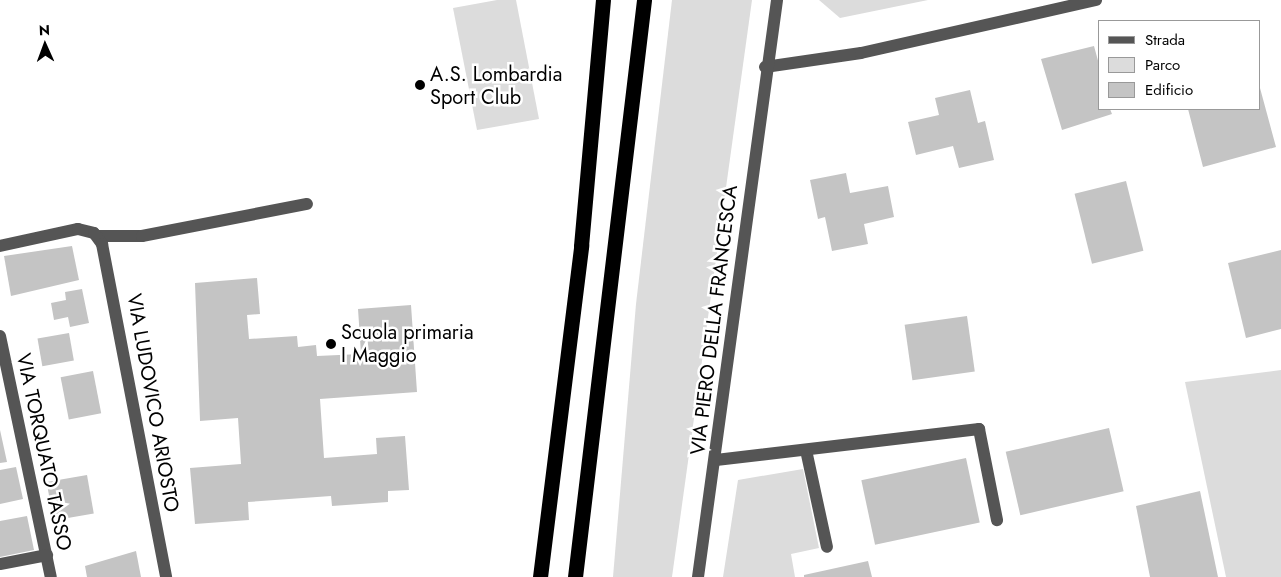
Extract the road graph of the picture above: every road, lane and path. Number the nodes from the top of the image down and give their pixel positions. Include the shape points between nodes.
1 (603, 0) edge
2 (644, 0) edge
3 (777, 0) edge
4 (1096, 0) edge
5 (765, 67) junction
6 (307, 204) dead end
7 (98, 236) junction
8 (0, 246) edge
9 (0, 336) edge
10 (806, 450) junction
11 (716, 460) junction
12 (998, 520) dead end
13 (827, 547) dead end
14 (46, 555) junction
15 (0, 564) edge
16 (51, 577) edge
17 (166, 577) edge
18 (540, 577) edge
19 (575, 577) edge
20 (698, 577) edge

1 - 18 highway via 581,246
2 - 19 highway
3 - 5 street, VIA PIERO DELLA FRANCESCA
4 - 5 street via 861,53
5 - 11 street, VIA PIERO DELLA FRANCESCA
6 - 7 street via 142,236
7 - 8 street via 78,229
7 - 17 street, VIA LUDOVICO ARIOSTO via 107,259
9 - 14 street, VIA TORQUATO TASSO
10 - 11 street
10 - 12 street via 979,429
10 - 13 street
11 - 20 street, VIA PIERO DELLA FRANCESCA
14 - 15 street
14 - 16 street, VIA TORQUATO TASSO

